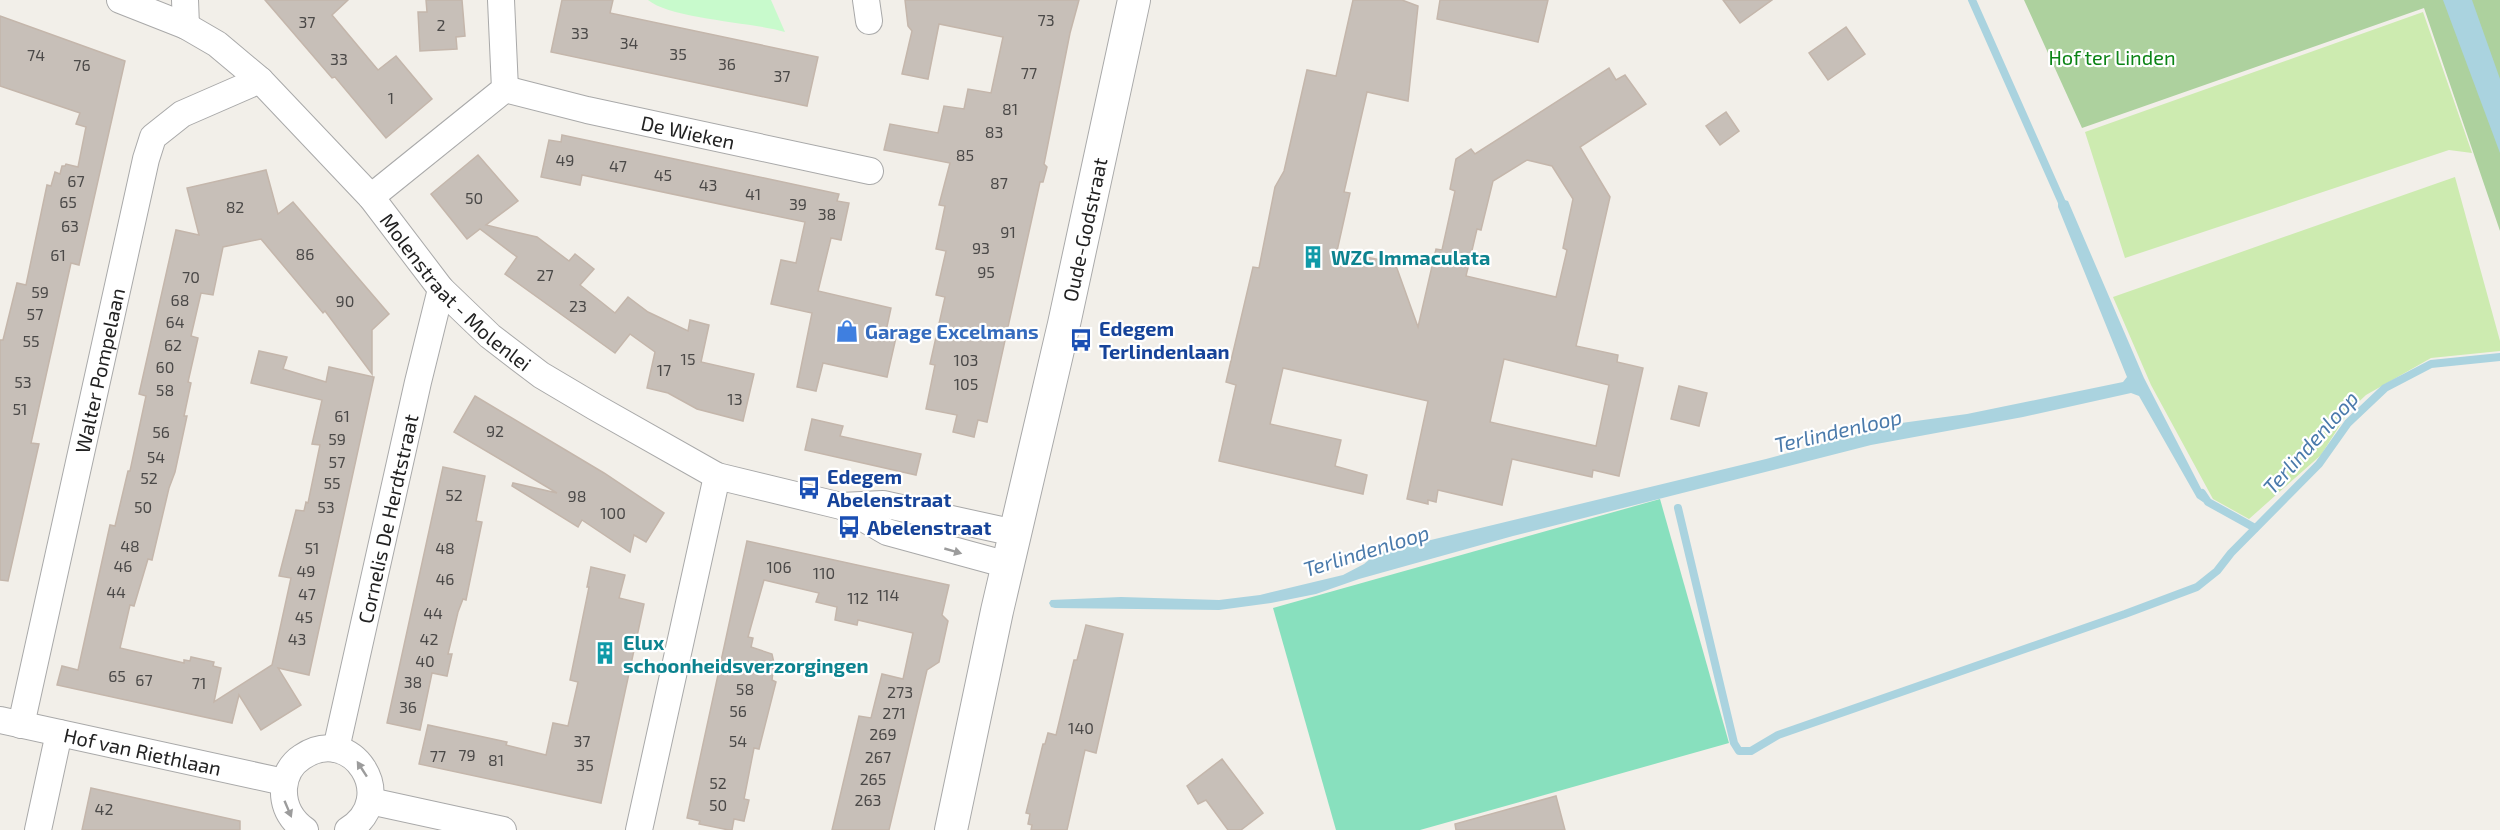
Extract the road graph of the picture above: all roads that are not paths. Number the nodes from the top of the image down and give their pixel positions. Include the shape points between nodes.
1 (185, 0) edge
2 (501, 0) edge
3 (125, 1) edge
4 (1136, 2) edge
5 (186, 26) junction
6 (260, 80) junction
7 (505, 89) junction
8 (870, 171) dead end
9 (371, 196) junction
10 (441, 289) junction
11 (717, 476) junction
12 (841, 506) junction
13 (1015, 532) junction
14 (1008, 565) junction
15 (11, 723) edge
16 (59, 732) junction
17 (336, 749) junction
18 (284, 782) junction
19 (370, 801) junction
20 (38, 830) edge
21 (306, 830) edge
22 (348, 830) edge
23 (503, 830) edge
24 (639, 830) edge
25 (951, 830) edge

1 - 5 street
2 - 7 street
3 - 5 street, Molenstraat - Molenlei
4 - 13 street, Oude-Godstraat
5 - 6 street, Molenstraat - Molenlei via 217,44
6 - 9 street, Molenstraat - Molenlei
6 - 15 street, Walter Pompelaan via 182,114 153,137
7 - 8 street, De Wieken
7 - 9 street
9 - 10 street, Molenstraat - Molenlei
10 - 11 street, Molenstraat - Molenlei via 490,336 541,375
10 - 17 street, Cornelis De Herdtstraat
11 - 12 street, Molenstraat - Molenlei
11 - 24 street
12 - 13 street via 883,504
12 -> 14 street via 887,532
13 - 14 street, Oude-Godstraat
14 - 25 street, Oude-Godstraat
15 - 16 street, Hof van Riethlaan
16 - 18 street, Hof van Riethlaan
16 - 20 street
17 - 18 street via 310,752 294,764
19 -> 17 street via 370,784 364,768 352,756
18 -> 21 street via 286,809
19 - 22 street via 364,817
19 - 23 street

